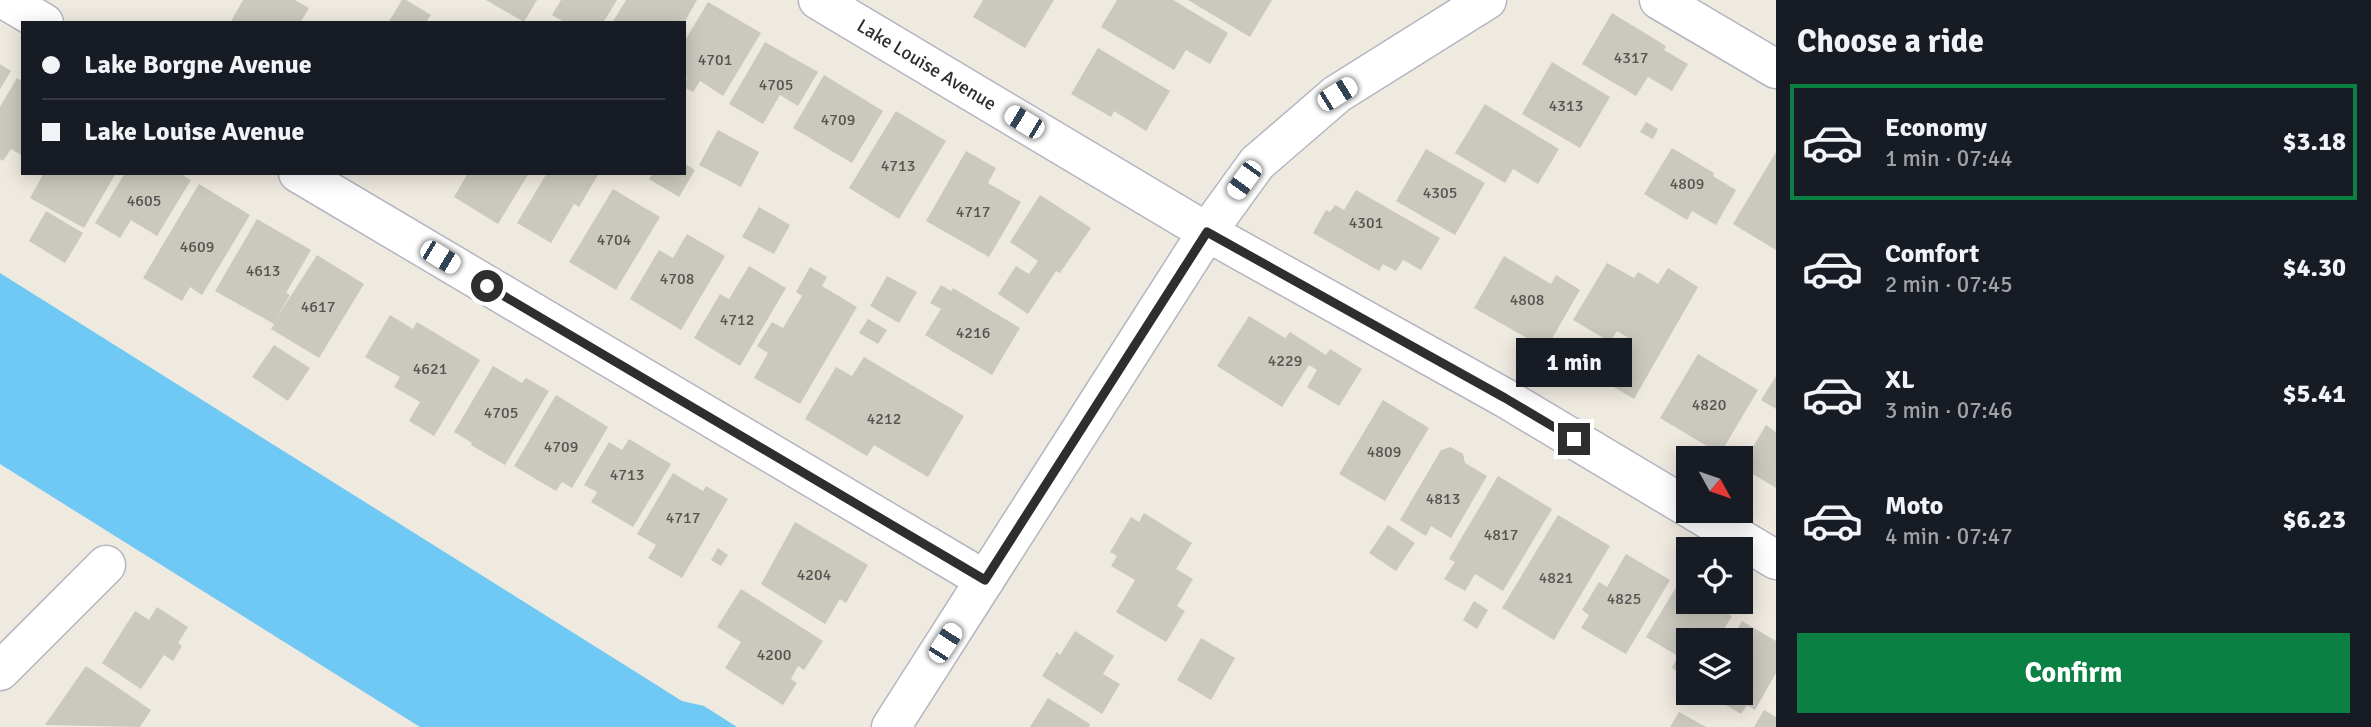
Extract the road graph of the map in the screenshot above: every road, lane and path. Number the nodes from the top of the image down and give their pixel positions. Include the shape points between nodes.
1 (5, 0) edge
2 (818, 0) edge
3 (1487, 0) edge
4 (1659, 0) edge
5 (41, 21) edge
6 (1776, 68) edge
7 (301, 175) edge
8 (1207, 232) junction
9 (1676, 500) edge
10 (1714, 523) edge
11 (1776, 560) edge
12 (106, 565) dead end
13 (985, 580) junction
14 (0, 671) edge
15 (891, 727) edge

1 - 5 street
2 - 8 street, Lake Louise Avenue
3 - 8 street via 1337,94 1257,163
4 - 6 street
7 - 13 street
8 - 9 street, Lake Louise Avenue via 1505,398
8 - 13 street
10 - 11 street
12 - 14 street
13 - 15 street

